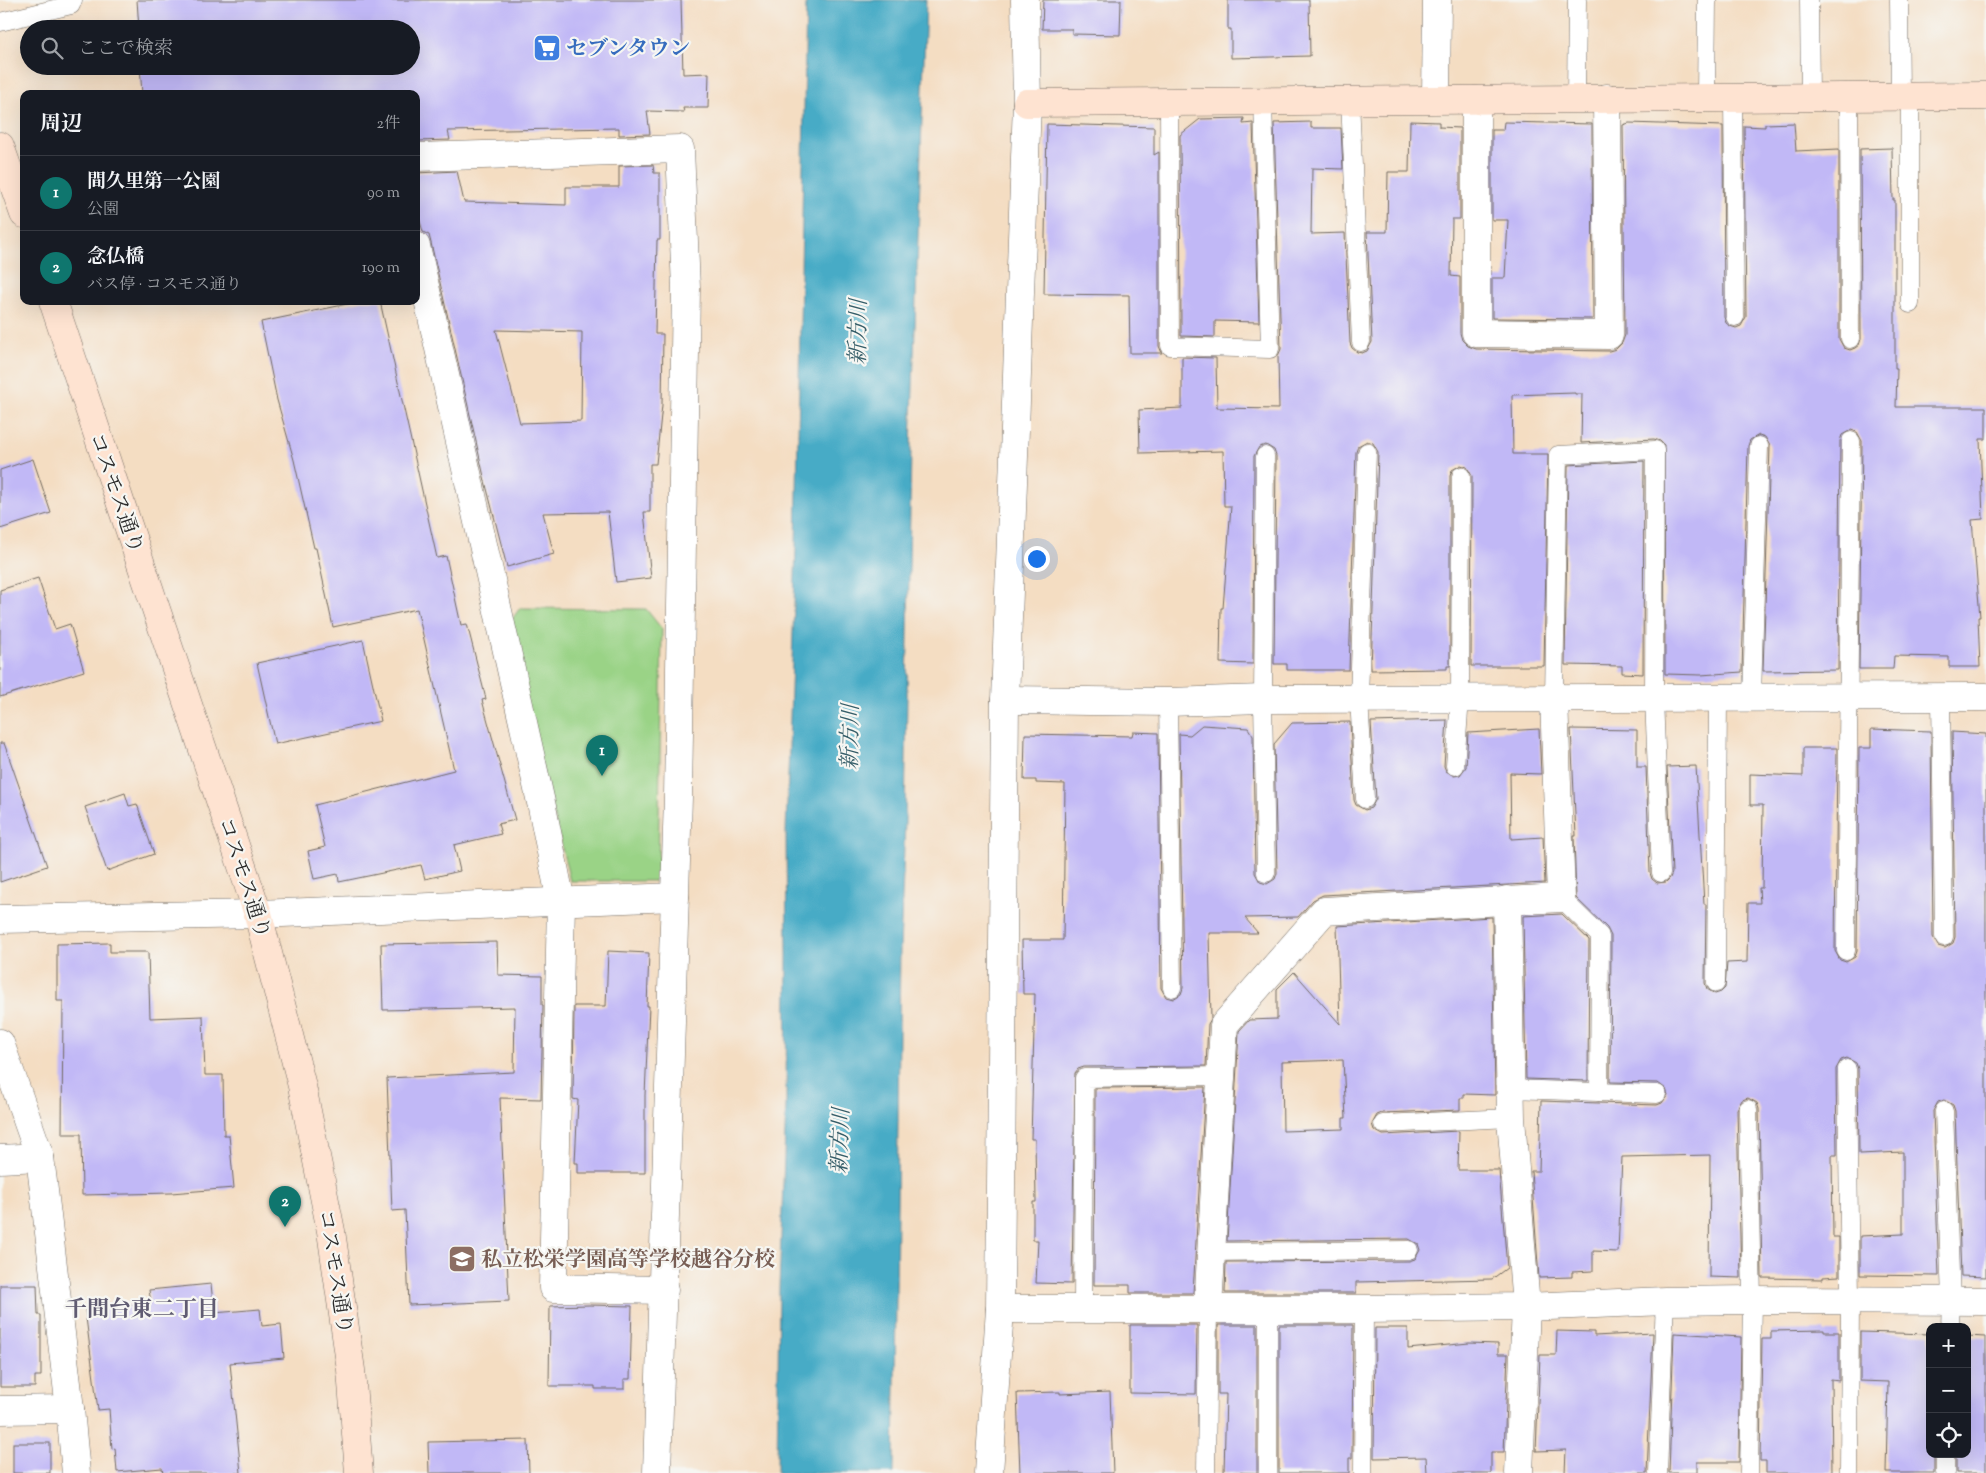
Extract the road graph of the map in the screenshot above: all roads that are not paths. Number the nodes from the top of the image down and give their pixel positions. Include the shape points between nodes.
1 (73, 0) edge
2 (1026, 0) edge
3 (1437, 0) edge
4 (1577, 0) edge
5 (1707, 0) edge
6 (1809, 0) edge
7 (1898, 0) edge
8 (0, 22) edge
9 (1810, 96) junction
10 (1849, 96) junction
11 (1905, 96) junction
12 (1986, 96) edge
13 (1706, 97) junction
14 (1733, 97) junction
15 (1607, 98) junction
16 (1576, 99) junction
17 (1350, 100) junction
18 (1436, 100) junction
19 (1476, 100) junction
20 (1263, 101) junction
21 (1169, 102) junction
22 (1027, 103) junction
23 (0, 146) edge
24 (420, 157) edge
25 (12, 184) edge
26 (20, 204) edge
27 (420, 264) edge
28 (1910, 304) dead end
29 (54, 305) edge
30 (1735, 316) dead end
31 (1850, 339) dead end
32 (1362, 342) dead end
33 (1851, 441) dead end
34 (1759, 446) dead end
35 (1367, 452) dead end
36 (1265, 456) dead end
37 (1461, 476) dead end
38 (1849, 697) junction
39 (1941, 697) junction
40 (1986, 697) edge
41 (1460, 698) junction
42 (1554, 698) junction
43 (1654, 698) junction
44 (1718, 698) junction
45 (1752, 698) junction
46 (1263, 699) junction
47 (1359, 699) junction
48 (1005, 700) junction
49 (1168, 702) junction
50 (1455, 766) dead end
51 (1365, 799) dead end
52 (1661, 872) dead end
53 (1266, 873) dead end
54 (675, 897) junction
55 (1561, 898) junction
56 (1507, 900) junction
57 (561, 902) junction
58 (258, 914) junction
59 (0, 919) edge
60 (1944, 937) dead end
61 (1846, 951) dead end
62 (1716, 983) dead end
63 (1172, 988) dead end
64 (0, 1043) edge
65 (1847, 1069) dead end
66 (1221, 1076) junction
67 (1510, 1089) junction
68 (1599, 1092) junction
69 (1657, 1094) dead end
70 (1748, 1109) dead end
71 (1944, 1111) dead end
72 (1511, 1118) junction
73 (1383, 1124) dead end
74 (40, 1157) junction
75 (0, 1159) edge
76 (1409, 1250) dead end
77 (1210, 1252) junction
78 (664, 1290) junction
79 (1752, 1300) junction
80 (1850, 1300) junction
81 (1951, 1300) junction
82 (1986, 1300) edge
83 (1665, 1301) junction
84 (1526, 1307) junction
85 (1000, 1309) junction
86 (1208, 1309) junction
87 (1268, 1309) junction
88 (1364, 1309) junction
89 (1083, 1310) junction
90 (1950, 1323) edge
91 (70, 1409) junction
92 (0, 1410) edge
93 (1945, 1458) edge
94 (76, 1473) edge
95 (360, 1473) edge
96 (657, 1473) edge
97 (989, 1473) edge
98 (1206, 1473) edge
99 (1268, 1473) edge
100 (1363, 1473) edge
101 (1519, 1473) edge
102 (1658, 1473) edge
103 (1749, 1473) edge
104 (1849, 1473) edge
105 (1945, 1473) edge

1 - 8 lane via 72,5
2 - 22 street
3 - 18 street
4 - 16 lane
5 - 13 lane
6 - 9 lane
7 - 11 lane
9 - 10 street
9 - 14 street
10 - 11 street
10 - 31 lane
11 - 12 street
11 - 28 lane
13 - 14 street
13 - 15 street
14 - 30 lane
15 - 16 street
15 - 19 street via 1609,335 1476,333
16 - 19 street
17 - 18 street
17 - 20 street
17 - 32 lane
18 - 19 street
20 - 21 street
20 - 21 lane via 1270,349 1170,346
21 - 22 street
22 - 48 street
23 - 25 street
24 - 54 street via 680,149 686,288
25 - 26 street
27 - 57 street
29 - 58 street, コスモス通り
33 - 38 lane
34 - 45 lane
35 - 47 lane
36 - 46 lane
37 - 41 lane
38 - 39 street
38 - 45 street
38 - 61 lane
39 - 40 street
39 - 60 lane
41 - 42 street
41 - 47 street
41 - 50 lane
42 - 43 street
42 - 43 lane via 1558,455 1655,450
42 - 55 street
43 - 44 street
43 - 52 lane
44 - 45 street
44 - 62 lane
46 - 47 street
46 - 49 street
46 - 53 lane
47 - 51 lane
48 - 49 street
48 - 85 street
49 - 63 lane
54 - 57 street
54 - 78 street
55 - 56 street
55 - 68 lane via 1600,936
56 - 66 street via 1324,911 1224,1025
56 - 67 street
57 - 58 street
57 - 78 street via 553,1288
58 - 59 street
58 - 95 street, コスモス通り via 302,1086 331,1231 351,1370
64 - 74 street
65 - 80 lane
66 - 77 street
66 - 89 lane via 1084,1078
67 - 68 lane
67 - 72 street
68 - 69 lane
70 - 79 lane
71 - 81 lane
72 - 73 lane
72 - 84 street
74 - 75 street
74 - 91 street
76 - 77 lane
77 - 86 street
78 - 96 street
79 - 80 street
79 - 83 street
79 - 103 lane
80 - 81 street
80 - 104 lane
81 - 82 street
81 - 90 lane
83 - 84 street
83 - 102 lane
84 - 88 street
84 - 101 street
85 - 89 street
85 - 97 street
86 - 87 street
86 - 89 street
86 - 98 lane
87 - 88 street
87 - 99 lane
88 - 100 lane
91 - 92 street
91 - 94 street
93 - 105 lane

